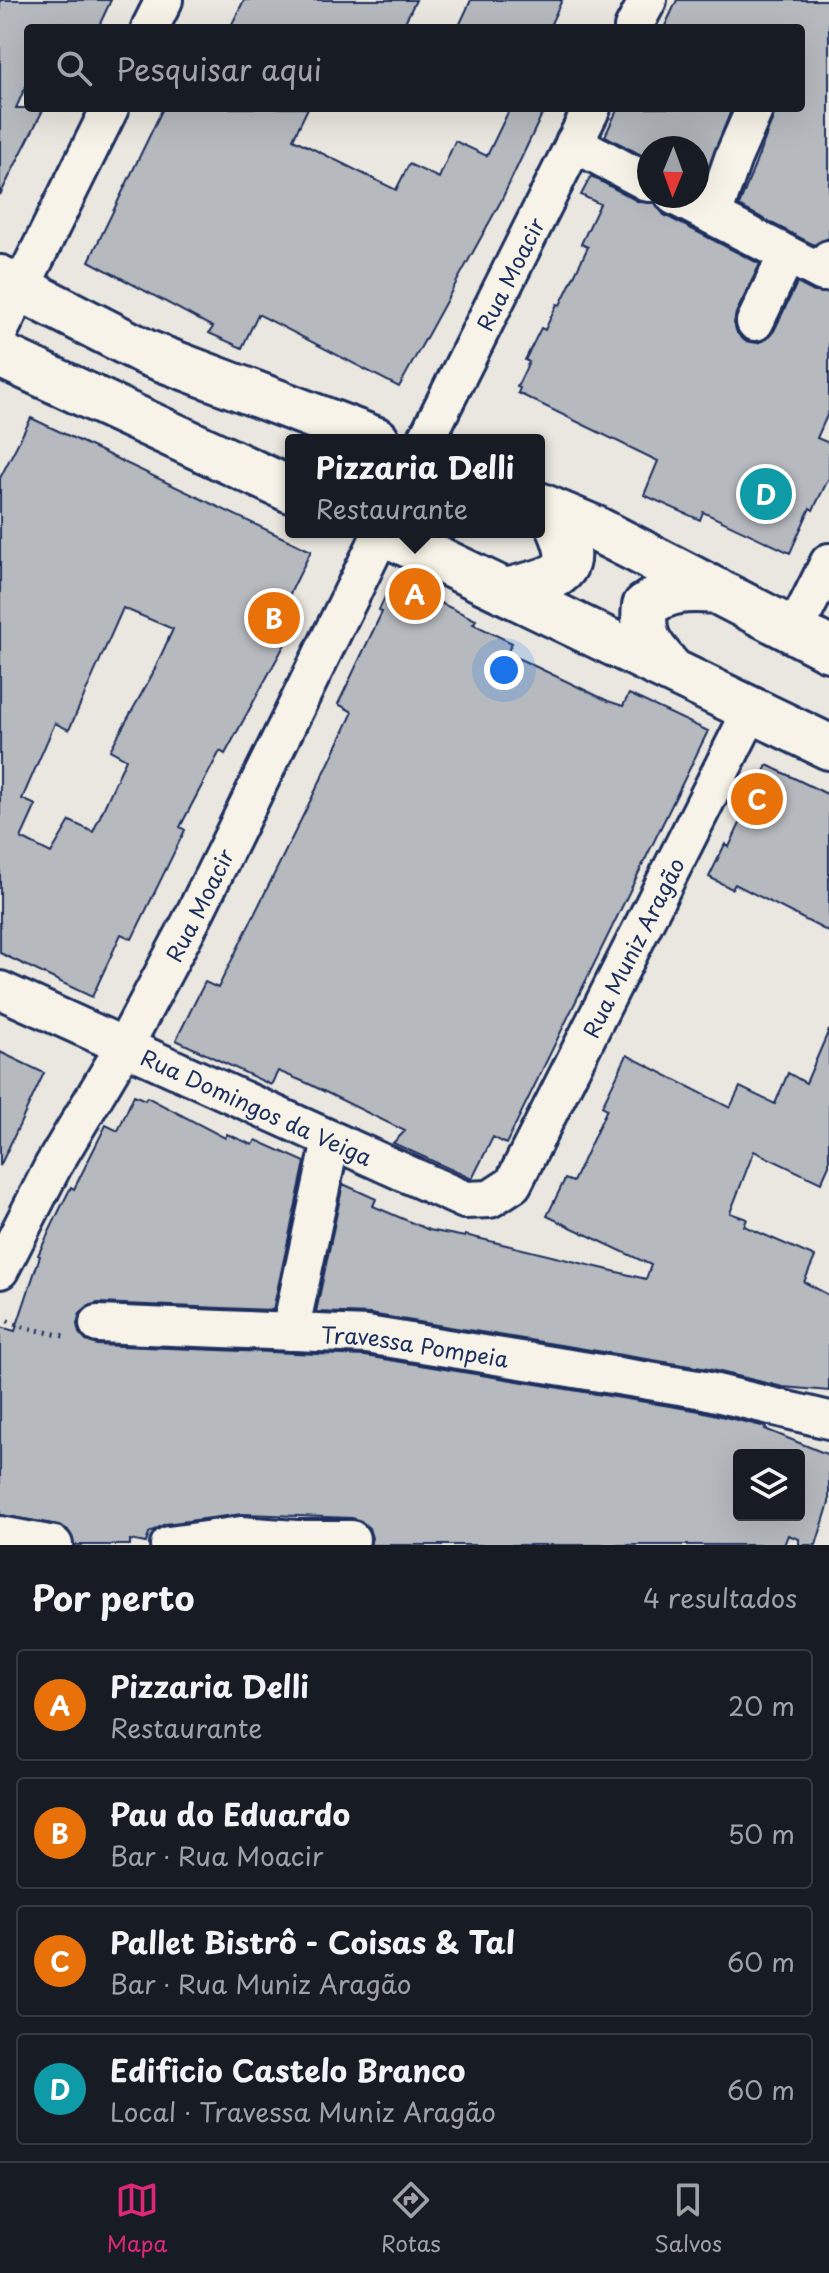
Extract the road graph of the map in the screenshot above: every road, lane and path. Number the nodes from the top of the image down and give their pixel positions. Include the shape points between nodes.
1 (164, 0) edge
2 (648, 0) edge
3 (152, 24) edge
4 (635, 24) edge
5 (108, 112) edge
6 (590, 112) edge
7 (753, 112) edge
8 (574, 143) junction
9 (637, 177) edge
10 (697, 208) edge
11 (713, 216) junction
12 (787, 255) junction
13 (829, 259) edge
14 (10, 282) edge
15 (755, 322) dead end
16 (0, 330) edge
17 (0, 355) edge
18 (361, 434) edge
19 (429, 434) edge
20 (285, 487) edge
21 (545, 507) edge
22 (379, 538) edge
23 (395, 538) edge
24 (829, 562) edge
25 (506, 591) junction
26 (719, 591) junction
27 (812, 639) edge
28 (672, 671) junction
29 (752, 709) junction
30 (829, 747) edge
31 (0, 990) edge
32 (124, 1047) junction
33 (331, 1141) junction
34 (513, 1184) joint
35 (0, 1270) edge
36 (0, 1318) edge
37 (98, 1324) joint
38 (290, 1332) junction
39 (826, 1413) edge
40 (0, 1535) edge
41 (351, 1539) dead end
42 (54, 1545) edge
43 (169, 1545) edge

1 - 3 street
2 - 4 street
5 - 14 street
6 - 8 street, Rua Moacir
7 - 11 street
8 - 9 street
8 - 19 street, Rua Moacir
10 - 11 street
11 - 12 street
12 - 13 street via 823,273
12 - 15 street
14 - 16 street
14 - 18 main road via 147,353
17 - 20 main road
21 - 25 main road via 566,537 567,566 555,577
21 - 26 main road
22 - 32 street, Rua Moacir
23 - 25 main road
24 - 27 street
25 - 28 main road
26 - 27 main road
26 - 28 main road via 679,588 645,606 648,644
28 - 29 main road
29 - 30 main road
29 - 34 street, Rua Muniz Aragão
31 - 32 street, Rua Domingos da Veiga
32 - 33 street, Rua Domingos da Veiga
32 - 35 street, Rua Moacir via 53,1166
33 - 34 street, Rua Domingos da Veiga via 465,1200 490,1199
33 - 38 street
36 - 37 path via 76,1338
37 - 38 street, Travessa Pompeia
38 - 39 street, Travessa Pompeia via 382,1338
40 - 42 street
41 - 43 street via 241,1535

